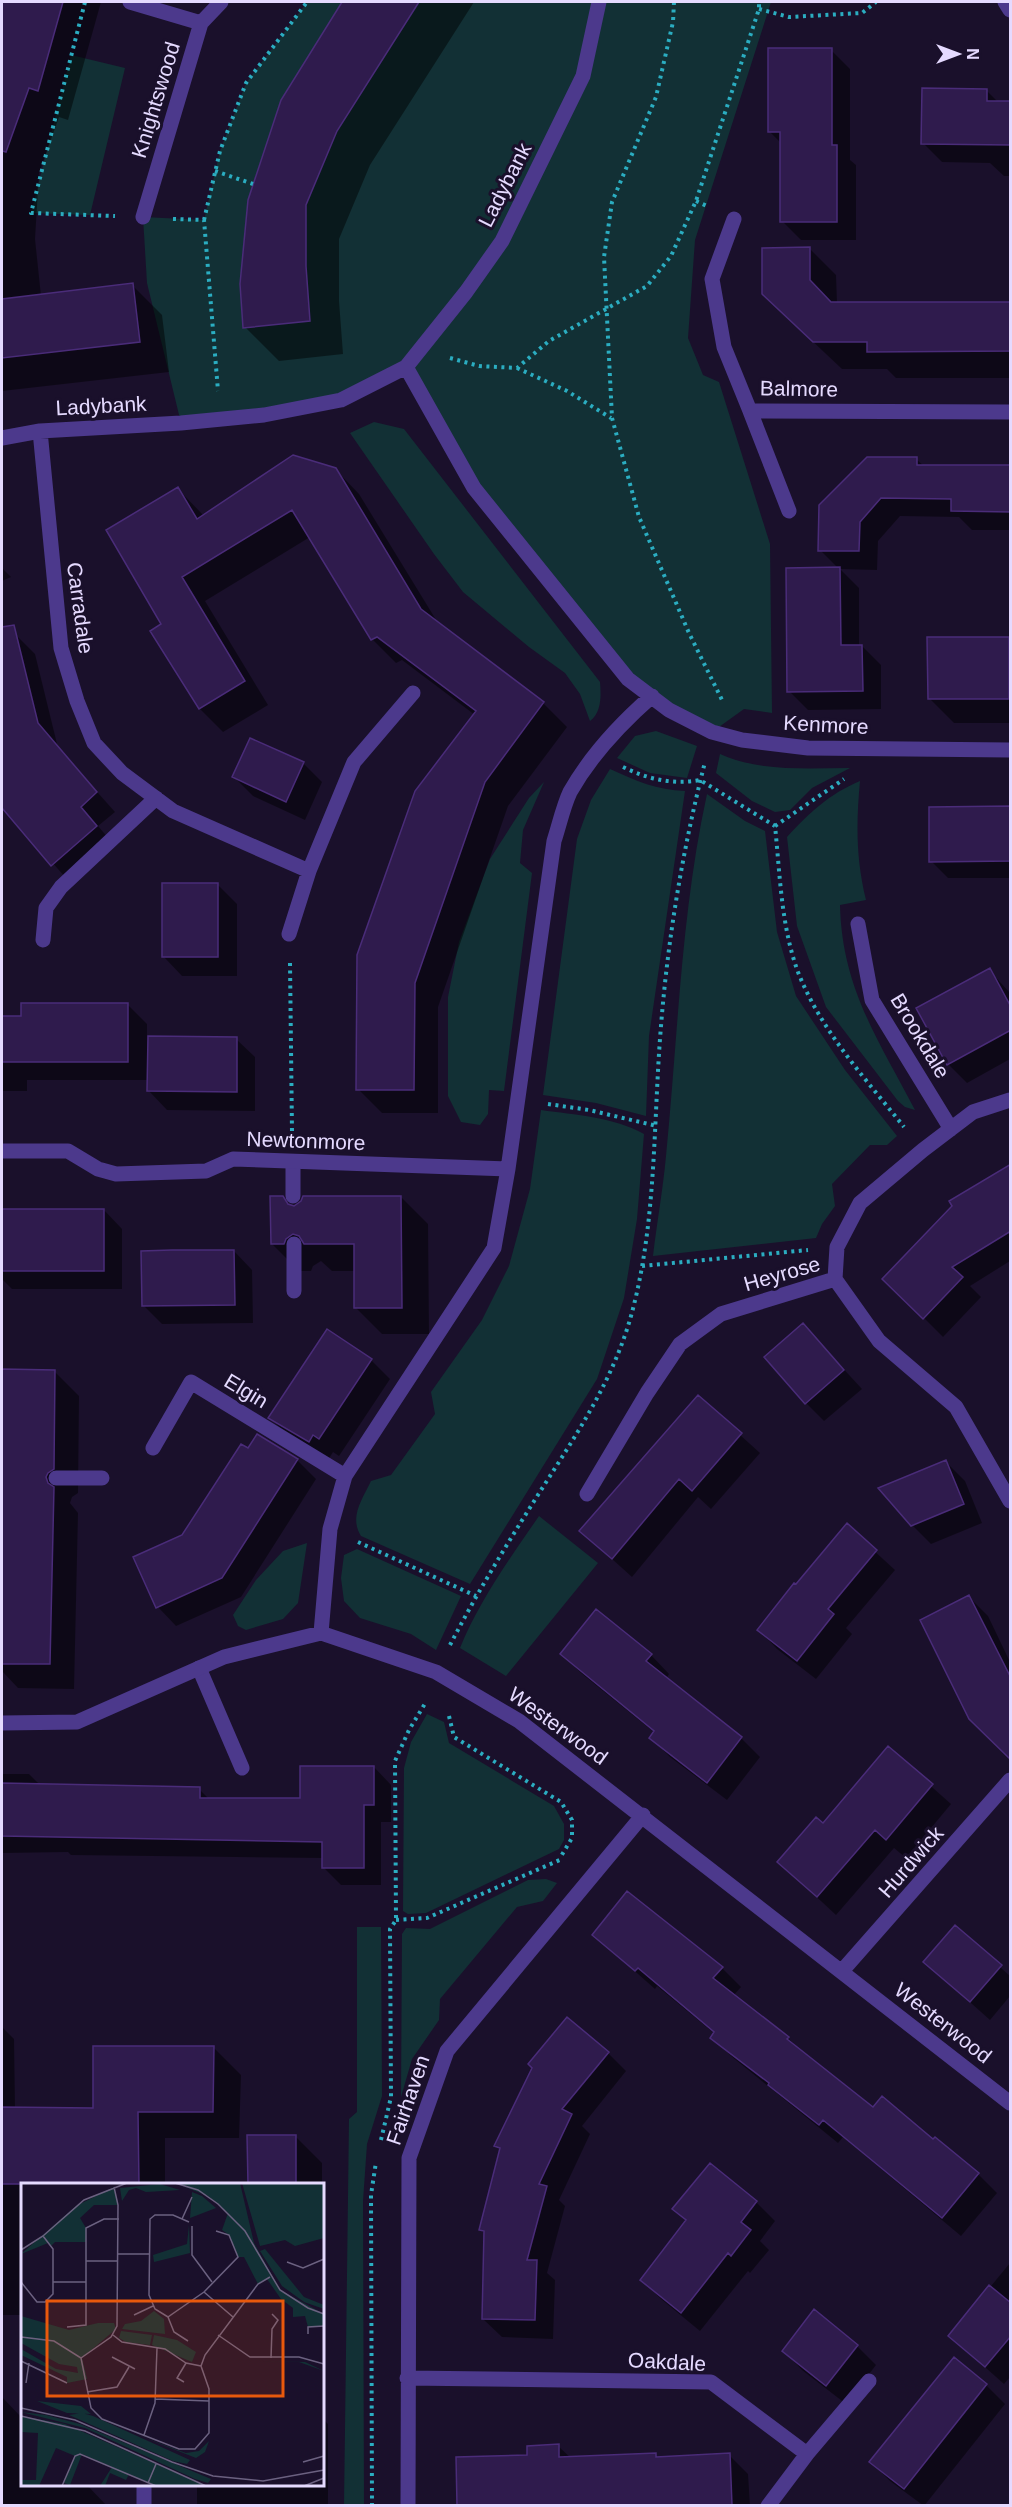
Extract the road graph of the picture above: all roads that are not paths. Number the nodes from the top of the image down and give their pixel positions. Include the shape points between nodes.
1 (130, 2) edge
2 (221, 2) edge
3 (600, 2) edge
4 (1005, 2) edge
5 (1011, 10) edge
6 (201, 23) junction
7 (143, 218) dead end
8 (734, 219) dead end
9 (406, 367) junction
10 (750, 411) junction
11 (1011, 412) edge
12 (40, 431) junction
13 (2, 438) edge
14 (789, 511) dead end
15 (413, 693) dead end
16 (652, 696) junction
17 (1011, 750) edge
18 (156, 798) junction
19 (309, 871) junction
20 (858, 924) dead end
21 (289, 934) road end
22 (43, 940) dead end
23 (1011, 1100) edge
24 (951, 1129) junction
25 (2, 1151) edge
26 (293, 1163) junction
27 (508, 1168) junction
28 (293, 1196) dead end
29 (294, 1244) dead end
30 (835, 1279) junction
31 (294, 1291) dead end
32 (153, 1448) dead end
33 (345, 1476) junction
34 (56, 1478) dead end
35 (102, 1478) dead end
36 (587, 1494) dead end
37 (1011, 1501) edge
38 (321, 1633) junction
39 (199, 1668) junction
40 (2, 1723) edge
41 (242, 1768) dead end
42 (1011, 1780) edge
43 (643, 1815) junction
44 (842, 1971) junction
45 (1011, 2103) edge
46 (407, 2378) junction
47 (869, 2381) dead end
48 (807, 2454) junction
49 (144, 2486) edge
50 (144, 2505) edge
51 (408, 2505) edge
52 (768, 2505) edge

1 - 6 street
2 - 6 street, Knightswood
3 - 9 street, Ladybank via 583,76 501,241
4 - 5 street
6 - 7 street, Knightswood
8 - 10 street, Balmore via 712,279 724,347
9 - 12 street, Ladybank via 341,400 264,415
9 - 16 street via 474,488 628,679
10 - 11 street, Balmore
10 - 14 street
12 - 13 street
12 - 18 street, Carradale via 61,648 77,701 94,743 122,773
15 - 19 street via 354,762
16 - 17 street, Kenmore via 669,710 712,732 742,740 808,748
16 - 27 street via 595,754 569,794 554,841
18 - 19 street, Carradale via 173,811
18 - 22 street via 61,886 45,908
19 - 21 street
20 - 24 street, Brookdale via 873,999
23 - 24 street via 973,1112
24 - 30 street via 860,1203 837,1247
25 - 26 street, Newtonmore via 68,1151 116,1174 206,1171 234,1160
26 - 27 street, Newtonmore
26 - 28 street
27 - 33 street via 494,1248
29 - 31 street
30 - 36 street, Heyrose via 721,1314 680,1344
30 - 37 street, Heyrose via 879,1341 956,1407
32 - 33 street, Elgin via 191,1382
33 - 38 street via 330,1529
34 - 35 street
38 - 39 street via 224,1657
38 - 43 street, Westerwood via 436,1672 519,1720
39 - 40 street via 77,1722
39 - 41 street
42 - 44 street, Hurdwick
43 - 44 street, Westerwood
43 - 46 street, Fairhaven via 447,2051 409,2158
44 - 45 street, Westerwood
46 - 48 street, Oakdale via 711,2382
46 - 51 street, Fairhaven
47 - 48 street
48 - 52 street
49 - 50 street

